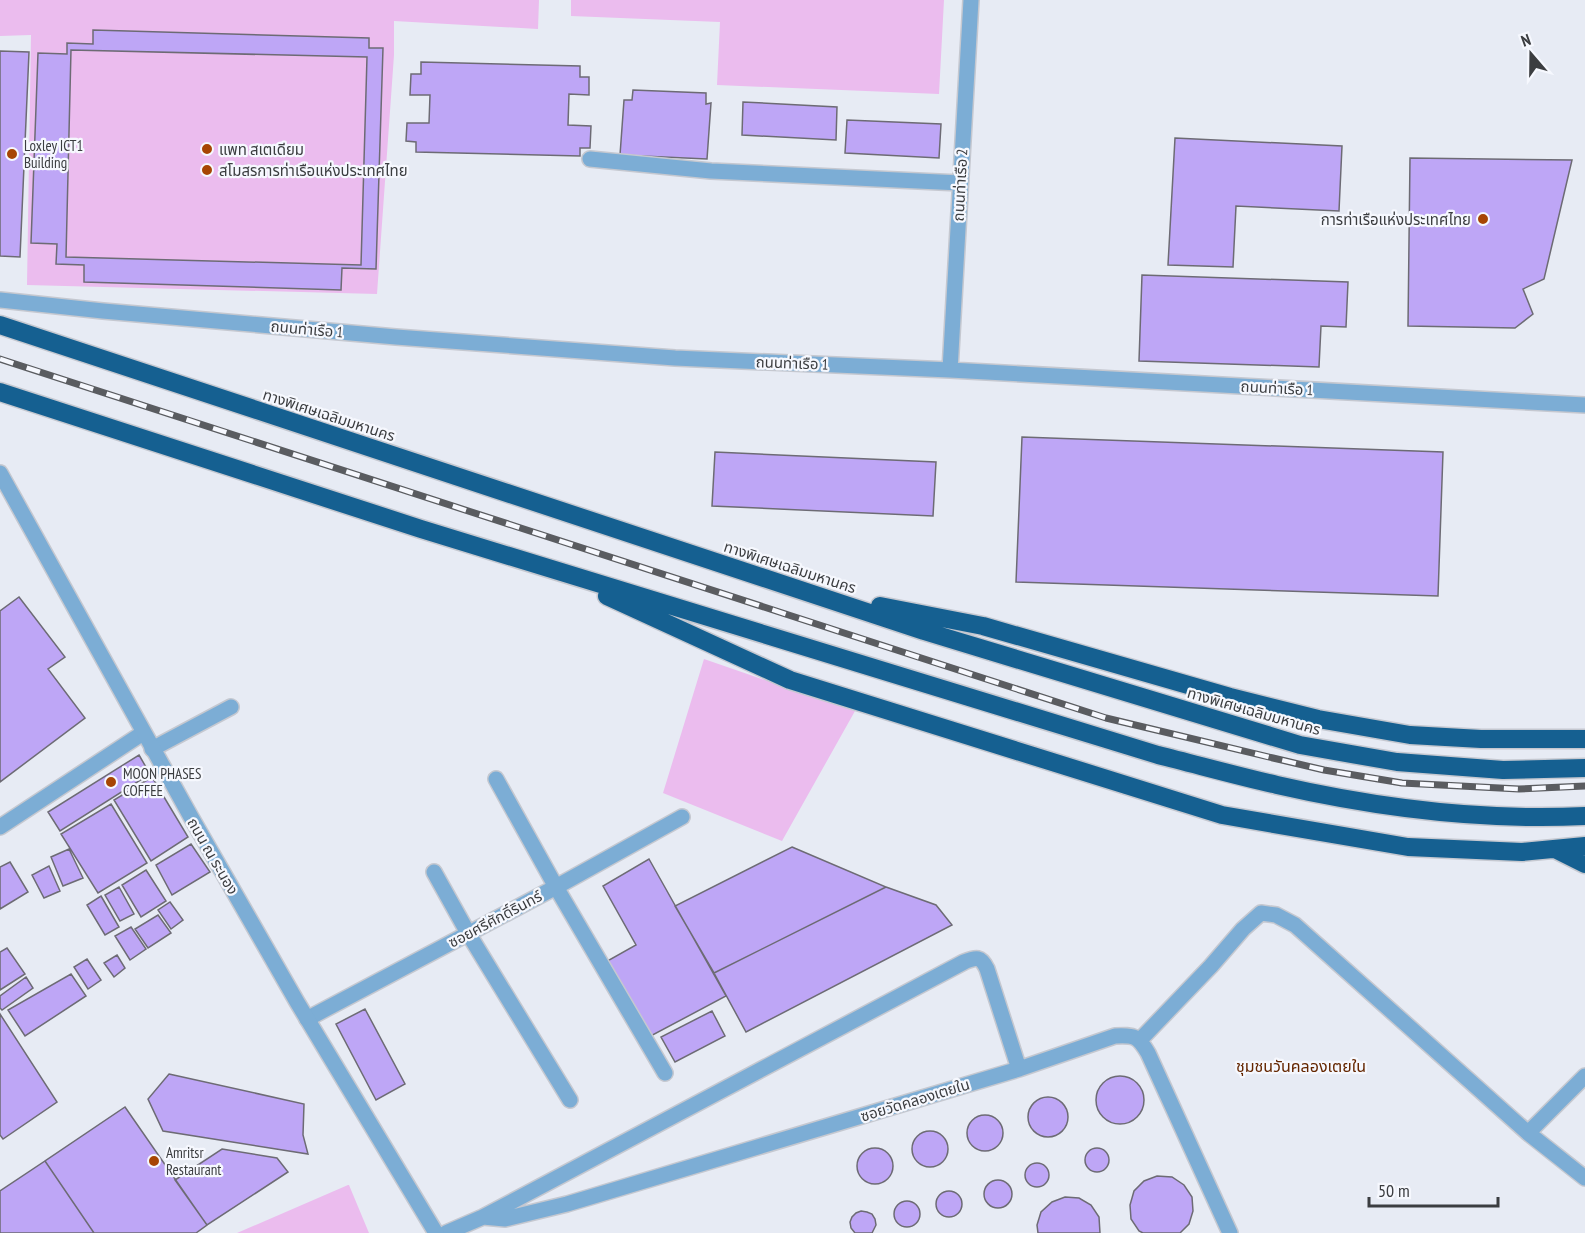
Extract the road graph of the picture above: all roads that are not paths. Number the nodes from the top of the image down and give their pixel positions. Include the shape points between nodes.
1 (971, 0) edge
2 (590, 159) dead end
3 (960, 183) junction
4 (0, 300) edge
5 (0, 325) edge
6 (950, 370) junction
7 (0, 392) edge
8 (1585, 405) edge
9 (0, 473) edge
10 (539, 565) junction
11 (807, 592) junction
12 (231, 707) dead end
13 (1585, 726) edge
14 (143, 733) junction
15 (1563, 739) junction
16 (1585, 739) edge
17 (152, 749) junction
18 (1585, 768) edge
19 (496, 779) dead end
20 (1585, 816) edge
21 (682, 817) dead end
22 (0, 827) edge
23 (1585, 846) edge
24 (1555, 849) junction
25 (1585, 864) edge
26 (434, 872) dead end
27 (556, 887) junction
28 (468, 933) junction
29 (308, 1019) junction
30 (1140, 1040) junction
31 (1019, 1069) junction
32 (665, 1073) dead end
33 (1585, 1076) edge
34 (570, 1100) dead end
35 (1528, 1132) junction
36 (1585, 1178) edge
37 (483, 1217) junction
38 (436, 1233) edge
39 (446, 1233) edge
40 (1230, 1233) edge

1 - 3 street, ถนนท่าเรือ 2
2 - 3 street via 711,171
3 - 6 street, ถนนท่าเรือ 2
4 - 6 street, ถนนท่าเรือ 1 via 675,358
5 - 11 highway, ทางพิเศษเฉลิมมหานคร
6 - 8 street, ถนนท่าเรือ 1
7 - 10 highway
9 - 14 street, ถนน ณ ระนอง
10 - 20 highway via 1158,755 1278,786 1379,805 1492,817
10 - 24 highway via 790,680 1222,815 1408,847 1522,852
11 - 15 highway via 982,626 1230,698 1318,719 1410,735
11 - 18 highway, ทางพิเศษเฉลิมมหานคร via 1300,745 1397,762 1503,770
12 - 17 street
13 - 15 highway
14 - 17 street, ถนน ณ ระนอง
14 - 22 street
15 - 16 highway
17 - 29 street, ถนน ณ ระนอง
19 - 27 street
21 - 27 street, ซอยศรีศักดิ์รินทร์
23 - 24 highway
24 - 25 highway
26 - 28 street
27 - 28 street, ซอยศรีศักดิ์รินทร์
27 - 32 street
28 - 29 street, ซอยศรีศักดิ์รินทร์
28 - 34 street
29 - 38 street, ถนน ณ ระนอง
30 - 31 street, ซอยวัดคลองเตยใน via 1115,1036
30 - 35 street via 1261,913 1276,915 1295,925
30 - 40 street
31 - 37 street, ซอยวัดคลองเตยใน via 567,1204 506,1219
31 - 37 street via 987,969 979,958 972,958
33 - 35 street
35 - 36 street
37 - 39 street

